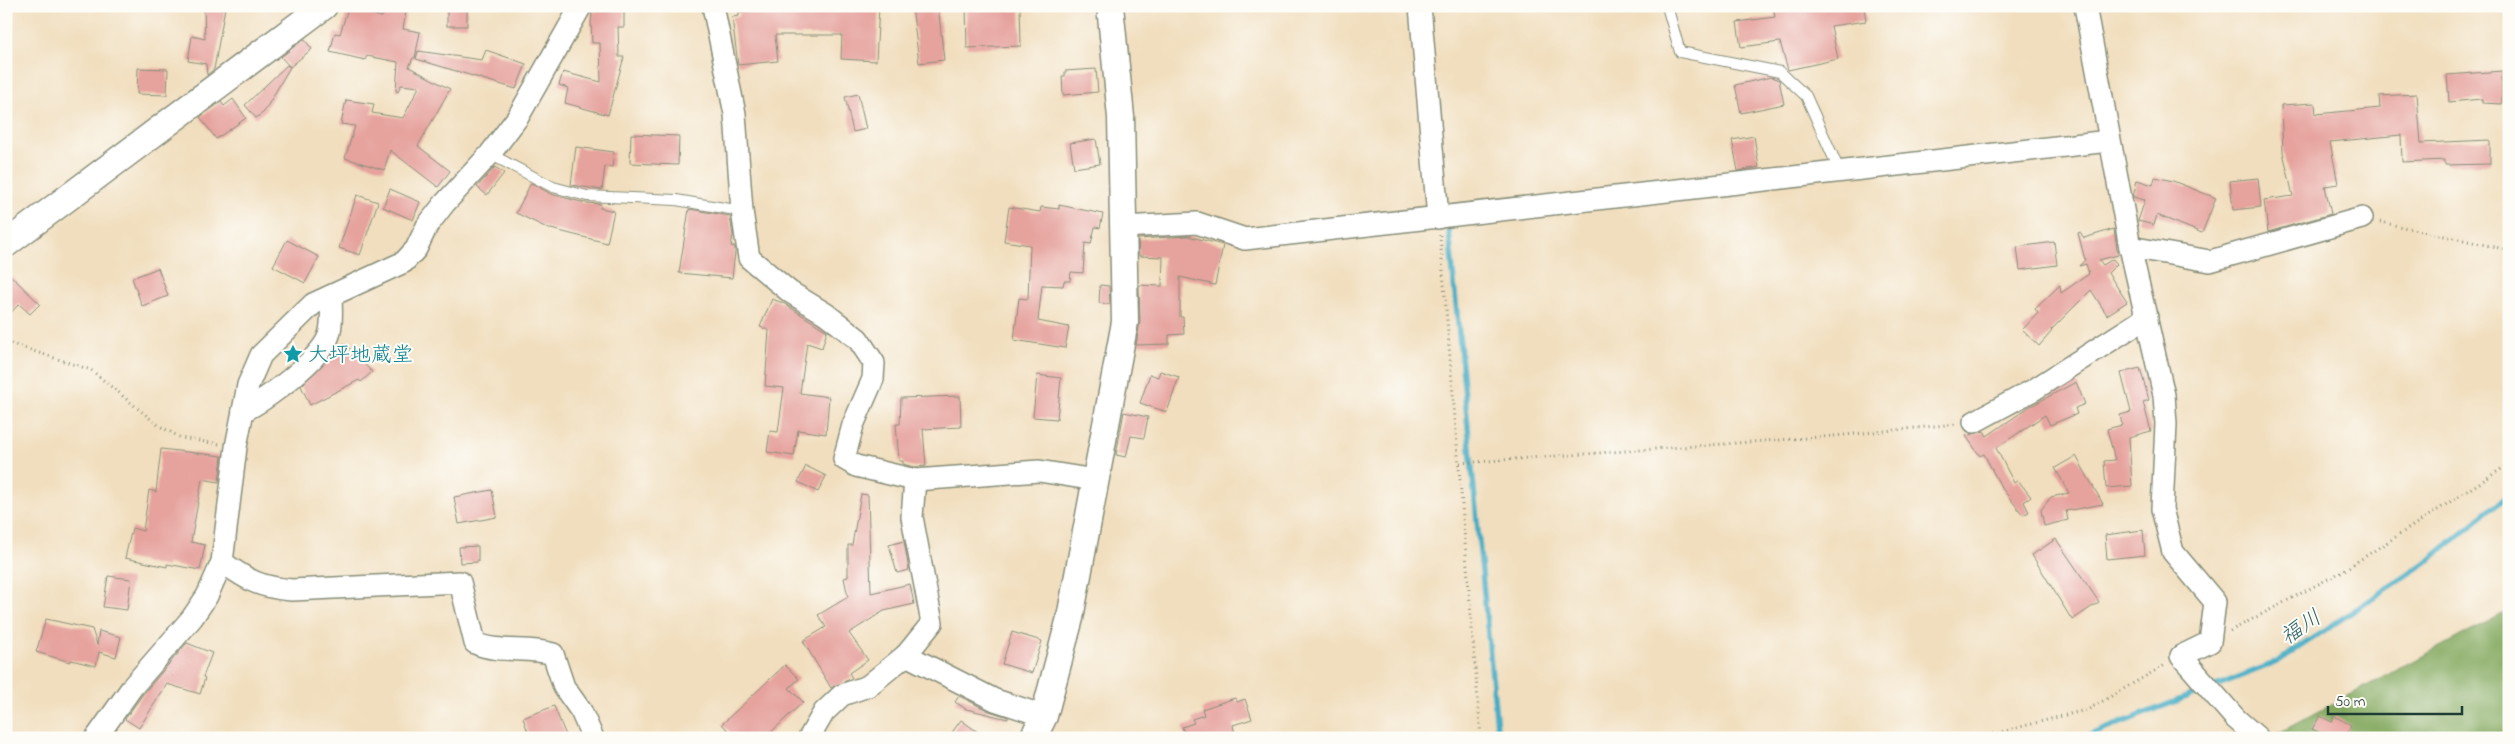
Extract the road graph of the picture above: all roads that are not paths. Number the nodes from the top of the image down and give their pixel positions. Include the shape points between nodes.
1 (324, 6) edge
2 (581, 6) edge
3 (713, 6) edge
4 (1110, 6) edge
5 (1420, 6) edge
6 (1667, 6) edge
7 (2085, 6) edge
8 (2109, 141) junction
9 (490, 154) junction
10 (1840, 172) junction
11 (742, 211) junction
12 (1438, 218) junction
13 (2362, 218) road end
14 (1124, 227) junction
15 (6, 244) edge
16 (2130, 248) junction
17 (331, 296) junction
18 (2147, 318) junction
19 (243, 411) junction
20 (1974, 422) road end
21 (915, 480) junction
22 (1095, 480) junction
23 (222, 562) junction
24 (906, 656) junction
25 (1042, 730) edge
26 (96, 738) edge
27 (593, 738) edge
28 (810, 738) edge
29 (2258, 738) edge

1 - 15 street
2 - 9 street via 518,117
3 - 11 street via 735,114
4 - 14 street via 1121,117
5 - 12 street
6 - 10 lane via 1680,52 1780,72 1806,96
7 - 8 street
8 - 10 street
8 - 16 street
9 - 11 lane via 553,187 587,196 676,200
9 - 17 street via 444,204 404,262
10 - 12 street
11 - 21 street via 749,258 790,292 858,339 874,363 873,379 852,425 844,459 856,466
12 - 14 street via 1245,239 1197,223
13 - 16 street via 2210,261
14 - 22 street via 1125,322
16 - 18 street
17 - 19 street via 313,304 261,355 248,385
17 - 19 street via 329,335 313,358 258,404
18 - 20 street via 2035,389
18 - 29 street via 2164,395 2166,424 2162,508 2173,552 2215,602 2210,642 2181,656 2236,719
19 - 23 street
21 - 22 street via 1039,471
21 - 24 street via 912,517 932,623
22 - 25 street via 1070,618
23 - 26 street via 207,596 133,686
23 - 27 street via 247,580 268,588 292,590 460,582 475,643 488,649 537,649 553,654 564,687
24 - 25 street via 995,700
24 - 28 street via 868,686 842,695 824,712

